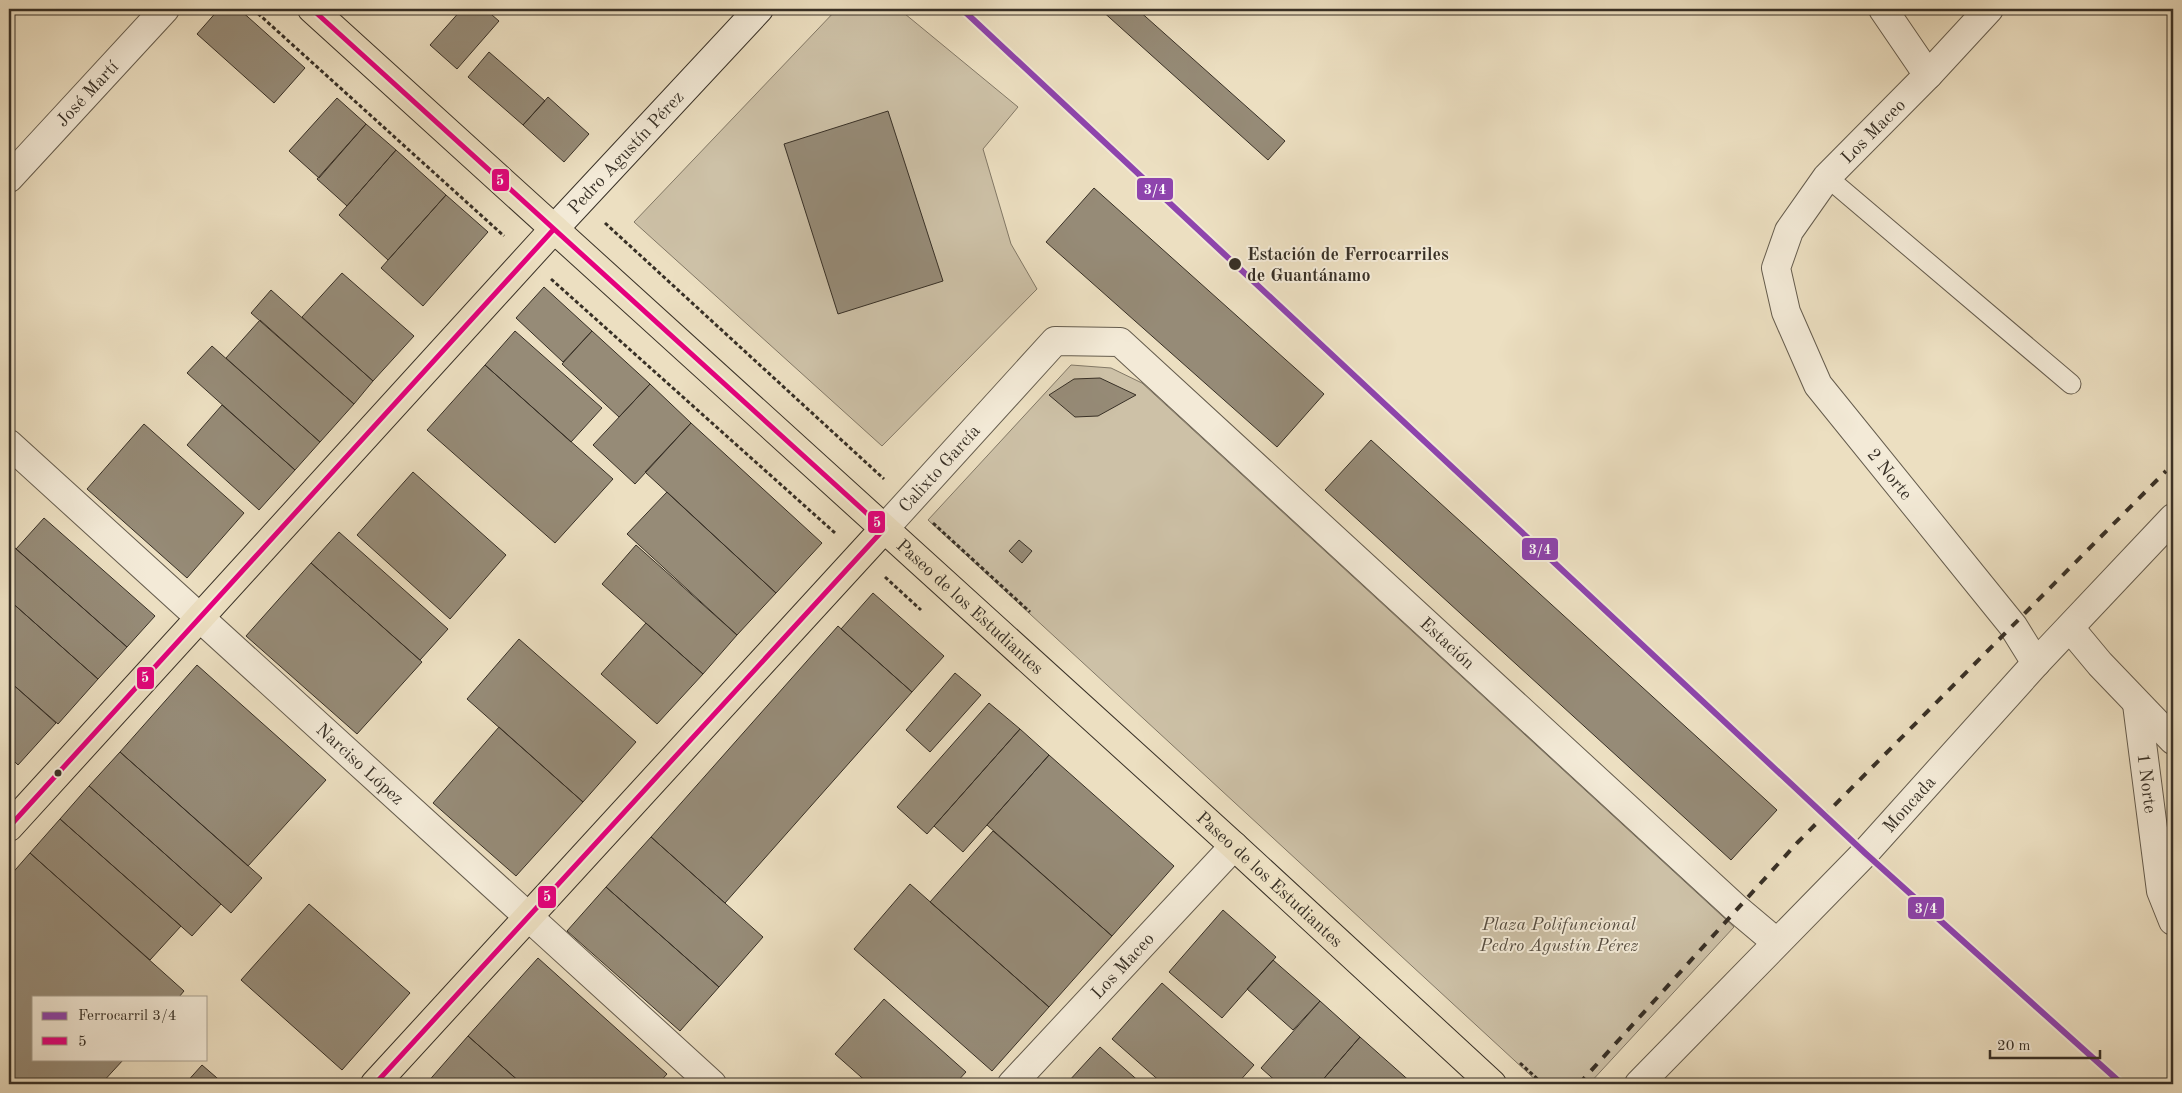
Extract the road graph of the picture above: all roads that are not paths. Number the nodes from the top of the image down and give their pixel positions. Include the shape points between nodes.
1 (165, 9) edge
2 (312, 9) edge
3 (758, 9) edge
4 (1883, 9) edge
5 (1989, 9) edge
6 (1928, 75) junction
7 (1827, 177) junction
8 (9, 178) edge
9 (554, 230) junction
10 (1776, 268) joint
11 (1120, 342) joint
12 (2071, 384) dead end
13 (9, 444) edge
14 (2173, 518) edge
15 (884, 529) junction
16 (200, 617) junction
17 (2070, 628) junction
18 (2036, 663) junction
19 (2138, 704) junction
20 (2173, 740) edge
21 (9, 827) edge
22 (1234, 846) junction
23 (528, 917) junction
24 (2173, 921) edge
25 (1776, 942) junction
26 (375, 1084) edge
27 (712, 1084) edge
28 (1012, 1084) edge
29 (1492, 1084) edge
30 (1639, 1084) edge

1 - 8 street, José Martí
2 - 9 main road, Paseo de los Estudiantes
3 - 9 street, Pedro Agustín Pérez
4 - 6 street
5 - 6 street, Los Maceo
6 - 7 street, Los Maceo
7 - 10 street, Los Maceo via 1789,231
7 - 12 lane
9 - 15 main road, Paseo de los Estudiantes
9 - 16 main road, Pedro Agustín Pérez
10 - 18 street, 2 Norte via 1786,312 1818,385 2013,626
11 - 15 street, Calixto García via 1055,341
11 - 25 street, Estación
13 - 16 street, Narciso López
14 - 17 street, Moncada
15 - 22 main road, Paseo de los Estudiantes
15 - 23 main road, Calixto García
16 - 21 main road, Pedro Agustín Pérez
16 - 23 street, Narciso López
17 - 18 street, Moncada
17 - 19 street
18 - 25 street, Moncada via 1865,853
19 - 20 street
19 - 24 street, 1 Norte via 2161,891
22 - 28 street, Los Maceo
22 - 29 main road, Paseo de los Estudiantes
23 - 26 main road, Calixto García
23 - 27 street, Narciso López
25 - 30 street, Moncada

